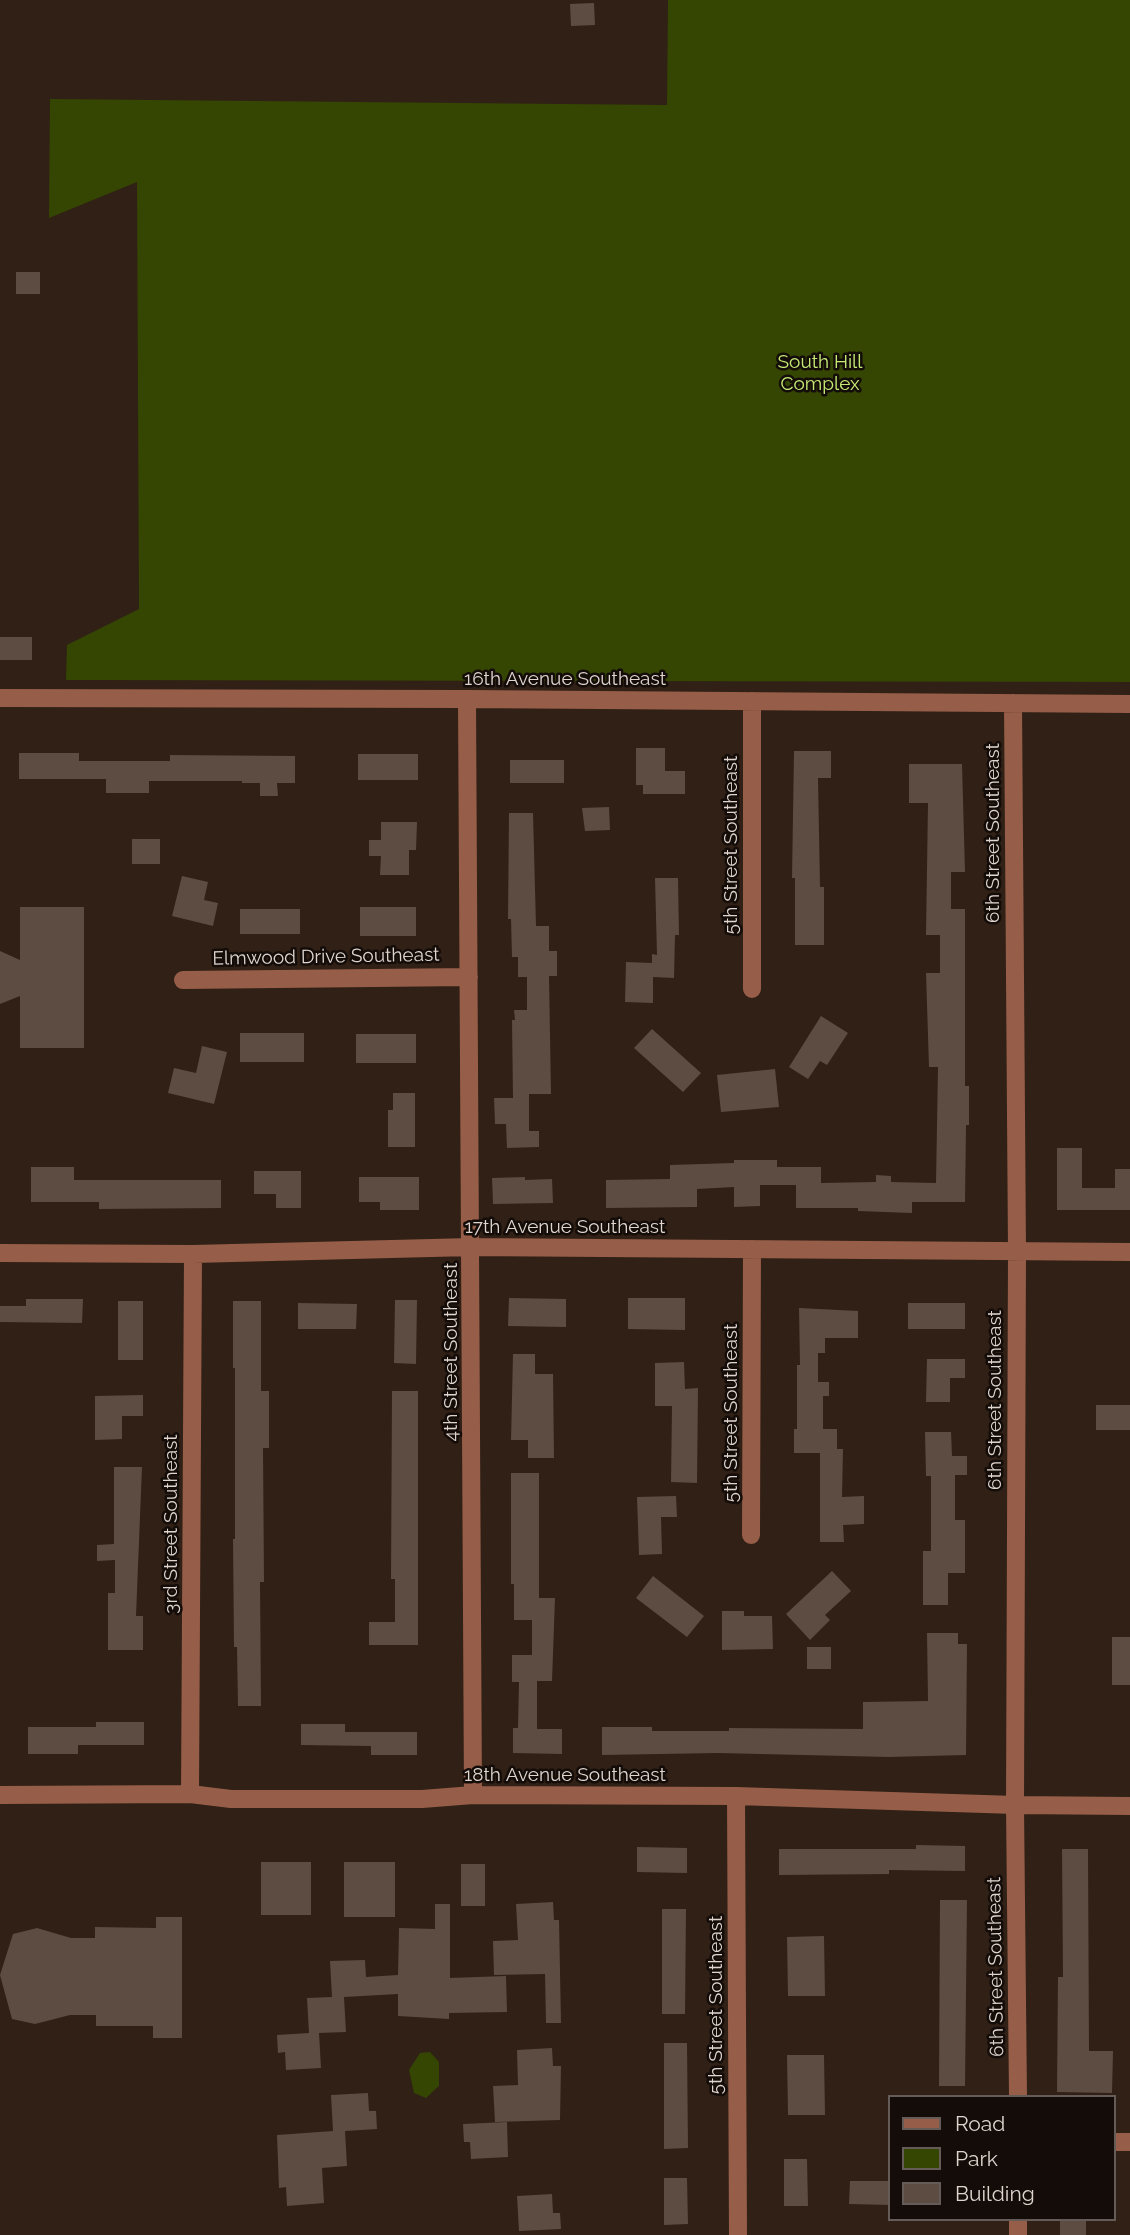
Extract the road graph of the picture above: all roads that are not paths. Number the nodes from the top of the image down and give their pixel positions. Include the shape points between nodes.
1 (0, 698) edge
2 (467, 699) junction
3 (752, 701) junction
4 (1013, 703) junction
5 (1130, 704) edge
6 (469, 977) junction
7 (183, 980) dead end
8 (752, 989) dead end
9 (471, 1247) junction
10 (752, 1249) junction
11 (1017, 1251) junction
12 (0, 1252) edge
13 (1130, 1252) edge
14 (193, 1254) junction
15 (751, 1535) dead end
16 (0, 1794) edge
17 (191, 1794) junction
18 (473, 1795) junction
19 (736, 1796) junction
20 (1015, 1805) junction
21 (1130, 1806) edge
22 (1018, 2095) edge
23 (738, 2235) edge

1 - 2 street, 16th Avenue Southeast
2 - 3 street, 16th Avenue Southeast
2 - 6 street, 4th Street Southeast
3 - 4 street, 16th Avenue Southeast
3 - 8 street, 5th Street Southeast
4 - 5 street, 16th Avenue Southeast
4 - 11 street, 6th Street Southeast
6 - 7 street, Elmwood Drive Southeast
6 - 9 street, 4th Street Southeast
9 - 10 street, 17th Avenue Southeast
9 - 14 street, 17th Avenue Southeast
9 - 18 street, 4th Street Southeast
10 - 11 street, 17th Avenue Southeast
10 - 15 street, 5th Street Southeast
11 - 13 street, 17th Avenue Southeast
11 - 20 street, 6th Street Southeast
12 - 14 street, 17th Avenue Southeast
14 - 17 street, 3rd Street Southeast
16 - 17 street, 18th Avenue Southeast
17 - 18 street, 18th Avenue Southeast via 231,1799
18 - 19 street, 18th Avenue Southeast
19 - 20 street, 18th Avenue Southeast
19 - 23 street, 5th Street Southeast
20 - 21 street, 18th Avenue Southeast
20 - 22 street, 6th Street Southeast

